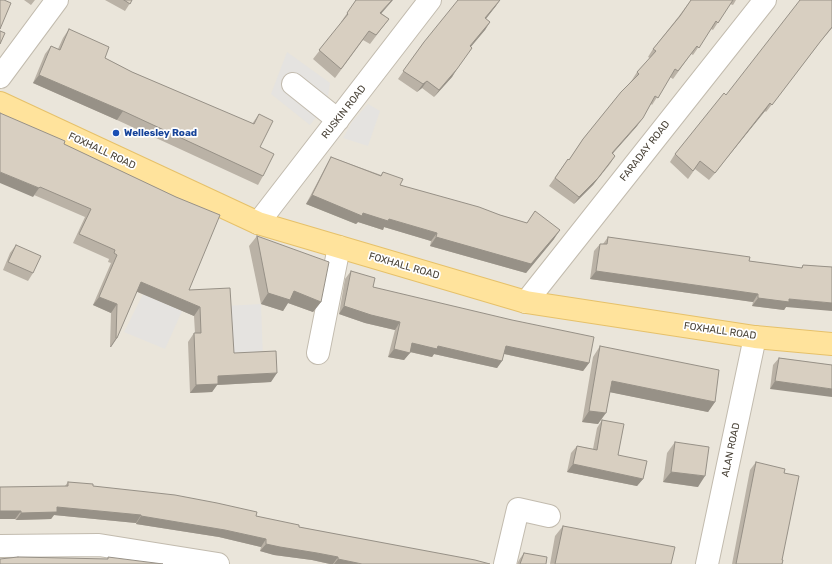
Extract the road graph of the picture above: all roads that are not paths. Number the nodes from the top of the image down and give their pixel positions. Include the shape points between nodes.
1 (57, 0) edge
2 (430, 0) edge
3 (765, 0) edge
4 (0, 77) edge
5 (293, 84) dead end
6 (0, 104) edge
7 (338, 120) junction
8 (258, 223) junction
9 (339, 247) junction
10 (526, 302) junction
11 (755, 337) junction
12 (832, 344) edge
13 (318, 353) dead end
14 (549, 516) dead end
15 (0, 546) edge
16 (218, 564) edge
17 (505, 564) edge
18 (707, 564) edge

1 - 4 street
2 - 7 street, RUSKIN ROAD
3 - 10 street, FARADAY ROAD
5 - 7 street
6 - 8 main road, FOXHALL ROAD
7 - 8 street, RUSKIN ROAD
8 - 9 main road, FOXHALL ROAD
9 - 10 main road, FOXHALL ROAD
9 - 13 street
10 - 11 main road, FOXHALL ROAD
11 - 12 main road, FOXHALL ROAD
11 - 18 street, ALAN ROAD
14 - 17 street via 518,509
15 - 16 street via 99,545

